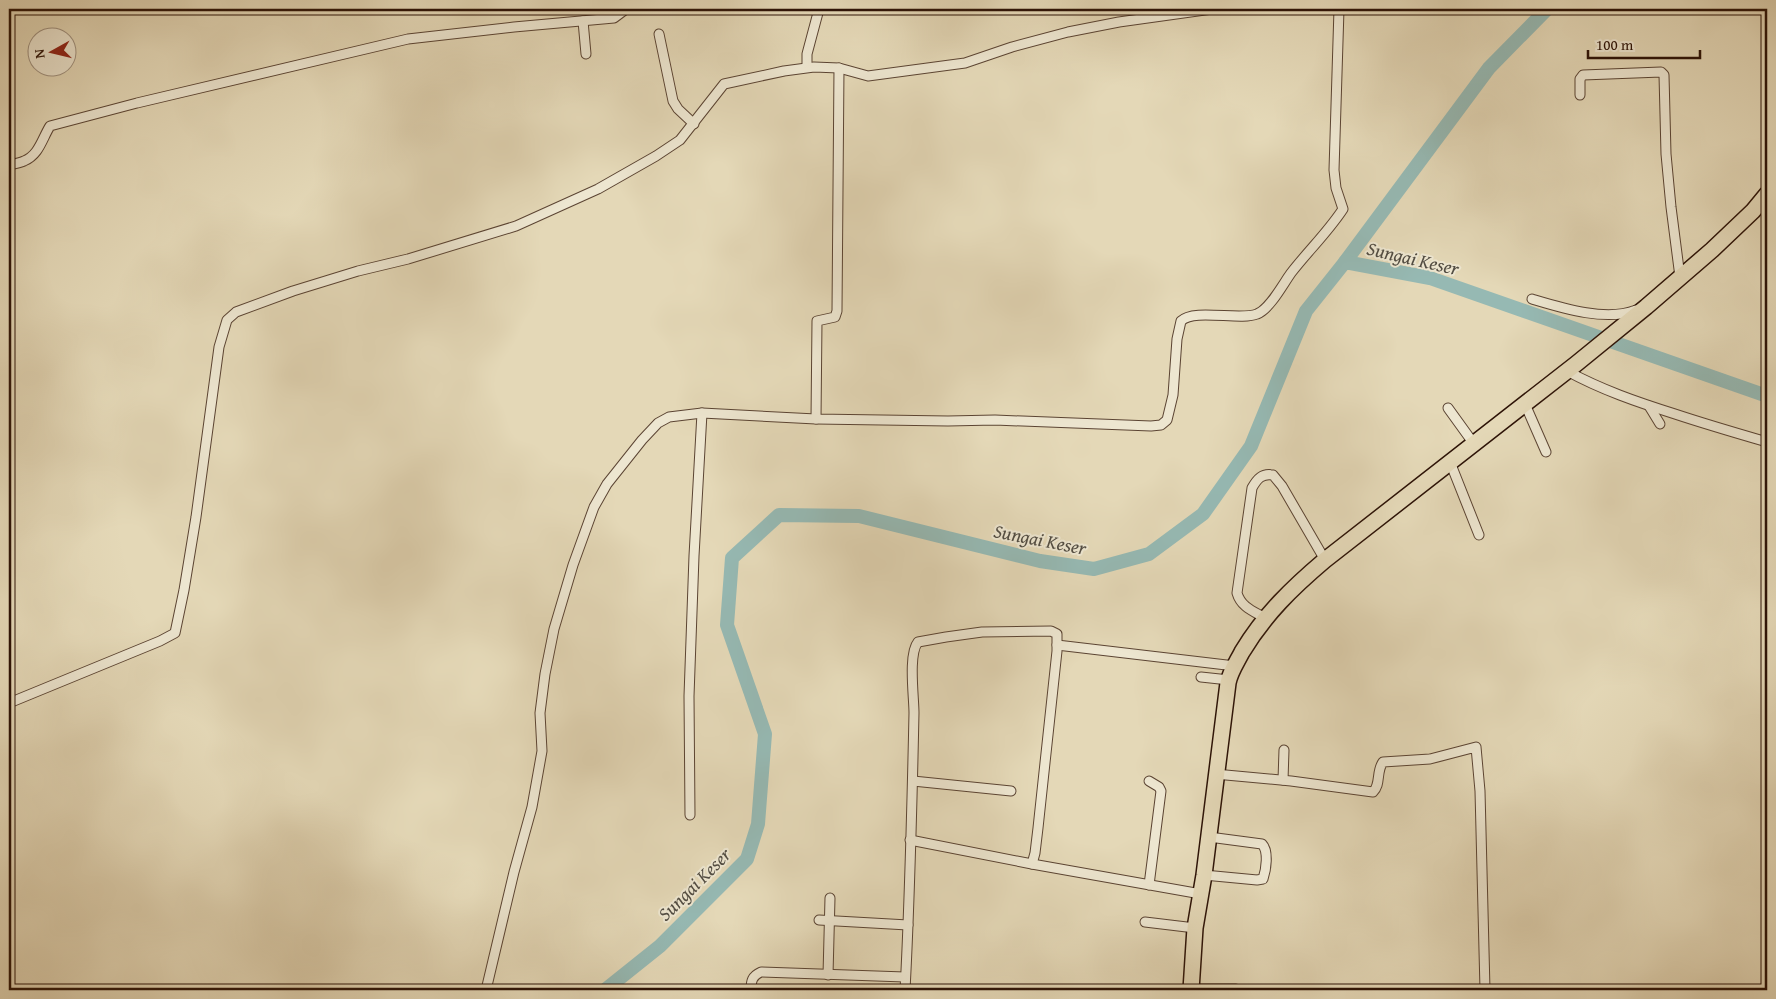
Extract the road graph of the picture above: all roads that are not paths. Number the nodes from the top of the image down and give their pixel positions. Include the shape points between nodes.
1 (626, 9) edge
2 (819, 9) edge
3 (1212, 9) edge
4 (1339, 9) edge
5 (583, 20) junction
6 (659, 34) dead end
7 (586, 54) dead end
8 (807, 67) junction
9 (839, 70) junction
10 (1580, 95) dead end
11 (694, 124) junction
12 (9, 165) edge
13 (1767, 194) edge
14 (1680, 277) junction
15 (1532, 299) dead end
16 (1641, 311) junction
17 (1572, 368) junction
18 (1525, 404) junction
19 (1649, 406) junction
20 (1448, 408) dead end
21 (702, 413) junction
22 (816, 418) junction
23 (1660, 424) dead end
24 (1767, 442) edge
25 (1474, 444) junction
26 (1546, 452) dead end
27 (1450, 462) junction
28 (1479, 535) dead end
29 (1325, 560) junction
30 (1265, 618) junction
31 (1058, 644) junction
32 (1232, 673) junction
33 (1201, 677) dead end
34 (9, 703) edge
35 (1284, 750) dead end
36 (1215, 774) junction
37 (1283, 780) junction
38 (913, 781) junction
39 (1149, 781) dead end
40 (1011, 790) dead end
41 (690, 815) dead end
42 (1209, 837) junction
43 (910, 840) junction
44 (1032, 864) junction
45 (1204, 875) junction
46 (1149, 885) junction
47 (1201, 894) junction
48 (830, 898) dead end
49 (819, 920) dead end
50 (830, 920) junction
51 (1145, 922) dead end
52 (908, 925) junction
53 (1196, 928) junction
54 (828, 975) junction
55 (906, 977) junction
56 (1191, 989) edge
57 (1236, 989) edge
58 (486, 990) edge
59 (751, 990) edge
60 (905, 990) edge
61 (1485, 990) edge

1 - 5 street via 614,18
2 - 8 street via 807,54
3 - 9 street via 1068,32 965,63 874,76
4 - 22 street via 1334,170 1343,209 1259,313 1183,318 1177,339 1173,395 1164,423 1151,426
5 - 7 street
5 - 12 street via 408,39 137,102 50,126 34,155 24,162
6 - 11 street via 673,101
8 - 9 street
8 - 11 street via 724,84
9 - 22 street via 837,311 834,317 817,321
10 - 14 street via 1583,75 1661,72 1664,75 1666,154
11 - 34 street via 680,140 624,175 516,226 358,271 236,312 227,320 219,347 196,517 175,633
13 - 14 highway via 1753,211
14 - 16 highway
15 - 16 street via 1570,310 1614,315
16 - 17 highway
17 - 18 highway
17 - 19 street via 1590,384
18 - 25 highway
18 - 26 street
19 - 23 street
19 - 24 street
20 - 25 street
21 - 22 street
21 - 41 street via 690,678
21 - 58 street via 669,417 647,434 607,484 584,533 554,629 541,703 542,751 532,808
25 - 27 highway
27 - 28 street
27 - 29 highway
29 - 30 highway
29 - 30 street via 1282,486 1273,475 1260,476 1252,488 1237,593 1244,606
30 - 32 highway
31 - 32 street
31 - 38 street via 1057,634 1052,631 982,632 918,642 913,677
31 - 44 street
32 - 33 street
32 - 36 highway
35 - 37 street
36 - 37 street
36 - 42 highway
37 - 61 street via 1372,792 1383,762 1430,759 1476,747
38 - 40 street
38 - 43 street
39 - 46 street via 1161,791
42 - 45 highway
42 - 45 street via 1262,844 1266,850 1264,874 1260,880
43 - 44 street
43 - 52 street
44 - 46 street
45 - 47 highway
46 - 47 street
47 - 53 highway
48 - 50 street
49 - 50 street
50 - 52 street
50 - 54 street
51 - 53 street
52 - 55 street
53 - 56 highway
54 - 55 street
54 - 59 street via 761,972 755,974 751,981
55 - 60 street
56 - 57 street

